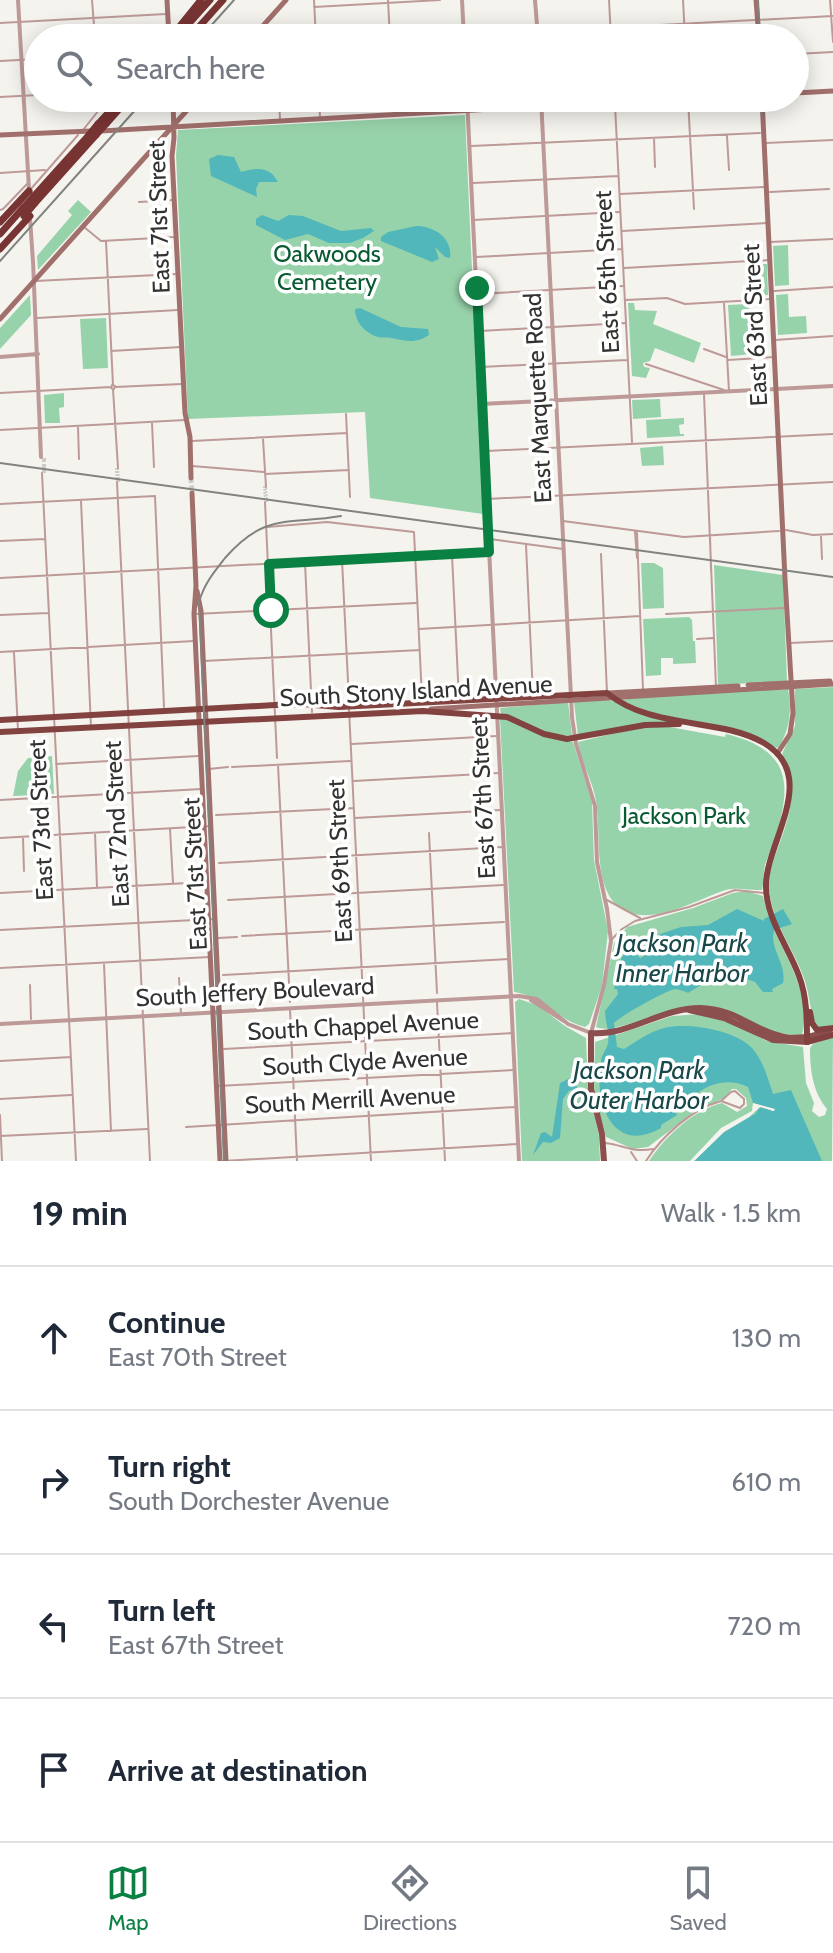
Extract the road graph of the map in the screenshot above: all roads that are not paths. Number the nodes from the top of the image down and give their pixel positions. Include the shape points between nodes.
1 (18, 0) edge
2 (92, 0) edge
3 (167, 0) edge
4 (201, 0) edge
5 (210, 0) edge
6 (217, 0) edge
7 (223, 0) edge
8 (286, 0) edge
9 (314, 0) edge
10 (440, 0) edge
11 (462, 0) edge
12 (535, 0) edge
13 (609, 0) edge
14 (683, 0) edge
15 (756, 0) edge
16 (830, 0) edge
17 (388, 1) edge
18 (314, 7) junction
19 (167, 14) junction
20 (832, 16) edge
21 (93, 18) junction
22 (758, 20) junction
23 (20, 22) junction
24 (0, 23) edge
25 (94, 24) edge
26 (168, 24) edge
27 (181, 24) edge
28 (184, 24) edge
29 (196, 24) edge
30 (202, 24) edge
31 (264, 24) edge
32 (315, 24) edge
33 (389, 24) edge
34 (463, 24) edge
35 (537, 24) edge
36 (610, 24) edge
37 (684, 24) joint
38 (758, 24) edge
39 (833, 42) edge
40 (833, 52) edge
41 (809, 53) edge
42 (22, 60) junction
43 (0, 61) edge
44 (833, 91) edge
45 (809, 92) edge
46 (24, 96) joint
47 (0, 97) edge
48 (25, 112) edge
49 (98, 112) edge
50 (111, 112) edge
51 (114, 112) edge
52 (173, 112) edge
53 (186, 112) edge
54 (280, 112) edge
55 (320, 112) edge
56 (419, 112) edge
57 (468, 112) edge
58 (542, 112) edge
59 (615, 112) edge
60 (689, 112) edge
61 (763, 112) edge
62 (395, 113) joint
63 (320, 117) junction
64 (280, 120) junction
65 (102, 124) junction
66 (174, 125) junction
67 (26, 133) junction
68 (89, 133) junction
69 (764, 133) junction
70 (0, 135) edge
71 (727, 135) junction
72 (690, 136) junction
73 (654, 137) junction
74 (616, 139) junction
75 (833, 140) edge
76 (543, 143) junction
77 (764, 143) junction
78 (470, 147) junction
79 (655, 167) dead end
80 (46, 170) junction
81 (729, 170) dead end
82 (28, 171) junction
83 (0, 173) edge
84 (618, 176) junction
85 (545, 179) junction
86 (471, 183) junction
87 (829, 189) dead end
88 (693, 190) junction
89 (767, 190) junction
90 (32, 193) junction
91 (619, 194) junction
92 (174, 200) junction
93 (139, 202) dead end
94 (694, 209) dead end
95 (2, 210) edge
96 (620, 212) junction
97 (26, 213) junction
98 (547, 216) junction
99 (473, 220) junction
100 (0, 222) edge
101 (768, 223) junction
102 (84, 227) junction
103 (621, 231) junction
104 (0, 234) edge
105 (176, 237) junction
106 (833, 239) edge
107 (106, 241) junction
108 (0, 242) edge
109 (769, 242) junction
110 (0, 249) edge
111 (622, 249) junction
112 (549, 253) junction
113 (475, 257) junction
114 (770, 260) junction
115 (623, 268) junction
116 (178, 274) junction
117 (108, 277) junction
118 (34, 281) junction
119 (624, 286) junction
120 (833, 287) edge
121 (551, 290) junction
122 (772, 291) junction
123 (477, 294) junction
124 (772, 299) junction
125 (625, 300) junction
126 (724, 301) junction
127 (180, 310) junction
128 (110, 314) junction
129 (36, 318) junction
130 (0, 319) edge
131 (626, 323) junction
132 (552, 327) junction
133 (479, 331) junction
134 (833, 336) edge
135 (774, 340) junction
136 (182, 347) junction
137 (704, 349) dead end
138 (111, 351) junction
139 (38, 354) junction
140 (0, 357) edge
141 (775, 357) junction
142 (727, 358) junction
143 (628, 360) junction
144 (554, 364) junction
145 (646, 364) dead end
146 (480, 367) junction
147 (184, 384) junction
148 (704, 384) junction
149 (833, 386) edge
150 (113, 387) junction
151 (777, 389) junction
152 (39, 391) junction
153 (727, 391) junction
154 (0, 393) edge
155 (704, 393) junction
156 (630, 397) junction
157 (556, 400) junction
158 (482, 404) junction
159 (346, 414) dead end
160 (186, 420) junction
161 (152, 422) junction
162 (115, 424) junction
163 (78, 426) junction
164 (41, 428) junction
165 (0, 430) edge
166 (347, 433) junction
167 (833, 434) edge
168 (779, 436) junction
169 (262, 437) junction
170 (706, 440) junction
171 (190, 441) junction
172 (632, 443) junction
173 (558, 447) junction
174 (484, 451) junction
175 (42, 457) tunnel mouth
176 (79, 459) dead end
177 (191, 466) junction
178 (117, 467) tunnel mouth
179 (154, 467) dead end
180 (349, 470) junction
181 (264, 473) junction
182 (43, 474) tunnel mouth
183 (191, 478) tunnel mouth
184 (833, 482) edge
185 (118, 483) tunnel mouth
186 (781, 484) junction
187 (265, 485) tunnel mouth
188 (708, 488) junction
189 (192, 493) tunnel mouth
190 (560, 495) junction
191 (350, 497) dead end
192 (118, 498) junction
193 (487, 499) junction
194 (81, 500) junction
195 (44, 502) junction
196 (0, 504) edge
197 (266, 504) tunnel mouth
198 (562, 521) junction
199 (267, 527) junction
200 (636, 531) junction
201 (784, 531) junction
202 (821, 534) junction
203 (833, 534) edge
204 (711, 535) junction
205 (46, 539) junction
206 (489, 539) junction
207 (0, 541) edge
208 (526, 545) junction
209 (564, 549) junction
210 (489, 552) junction
211 (452, 554) junction
212 (601, 554) dead end
213 (415, 556) junction
214 (822, 559) dead end
215 (342, 560) junction
216 (305, 562) junction
217 (269, 564) junction
218 (195, 568) junction
219 (159, 570) junction
220 (121, 572) junction
221 (85, 574) junction
222 (47, 576) junction
223 (0, 578) edge
224 (418, 603) junction
225 (344, 607) junction
226 (308, 608) junction
227 (787, 608) junction
228 (271, 610) junction
229 (714, 612) junction
230 (49, 613) junction
231 (197, 614) junction
232 (666, 614) dead end
233 (0, 615) edge
234 (640, 616) junction
235 (604, 618) junction
236 (567, 620) junction
237 (530, 622) junction
238 (493, 624) junction
239 (456, 627) junction
240 (419, 629) junction
241 (715, 638) junction
242 (697, 639) dead end
243 (196, 641) junction
244 (833, 641) edge
245 (162, 643) junction
246 (788, 643) junction
247 (125, 645) junction
248 (88, 647) junction
249 (51, 650) junction
250 (420, 650) junction
251 (14, 651) junction
252 (0, 652) edge
253 (346, 653) junction
254 (310, 655) junction
255 (273, 657) junction
256 (203, 661) junction
257 (833, 683) edge
258 (791, 685) junction
259 (716, 689) junction
260 (643, 691) junction
261 (610, 697) junction
262 (533, 698) junction
263 (571, 698) junction
264 (459, 701) junction
265 (496, 702) junction
266 (312, 704) junction
267 (275, 705) junction
268 (349, 707) junction
269 (423, 707) junction
270 (202, 709) junction
271 (164, 711) junction
272 (128, 713) junction
273 (91, 715) junction
274 (312, 715) junction
275 (349, 716) junction
276 (497, 716) junction
277 (276, 717) junction
278 (17, 719) junction
279 (0, 720) edge
280 (202, 721) junction
281 (54, 723) junction
282 (165, 723) junction
283 (682, 723) junction
284 (128, 725) junction
285 (91, 727) junction
286 (18, 731) junction
287 (0, 732) edge
288 (498, 736) junction
289 (575, 739) junction
290 (351, 745) junction
291 (777, 754) junction
292 (204, 756) junction
293 (277, 758) dead end
294 (130, 760) junction
295 (352, 761) junction
296 (56, 764) junction
297 (278, 765) junction
298 (228, 767) dead end
299 (232, 767) dead end
300 (207, 769) junction
301 (500, 773) junction
302 (353, 781) junction
303 (206, 789) junction
304 (132, 793) junction
305 (58, 797) junction
306 (0, 800) edge
307 (354, 808) junction
308 (502, 810) junction
309 (280, 812) junction
310 (216, 815) dead end
311 (354, 818) junction
312 (207, 826) junction
313 (170, 828) junction
314 (133, 830) junction
315 (95, 832) junction
316 (429, 833) dead end
317 (60, 834) junction
318 (23, 836) junction
319 (0, 838) edge
320 (504, 847) junction
321 (430, 851) junction
322 (356, 855) junction
323 (283, 859) junction
324 (212, 863) junction
325 (24, 871) dead end
326 (207, 882) junction
327 (173, 884) junction
328 (506, 885) junction
329 (136, 886) junction
330 (97, 888) junction
331 (432, 889) junction
332 (62, 890) junction
333 (0, 893) edge
334 (358, 893) junction
335 (766, 893) junction
336 (284, 897) junction
337 (228, 900) dead end
338 (606, 900) junction
339 (641, 918) junction
340 (212, 919) junction
341 (508, 922) junction
342 (138, 923) junction
343 (434, 926) junction
344 (64, 927) junction
345 (0, 930) edge
346 (360, 930) junction
347 (286, 934) junction
348 (242, 936) dead end
349 (237, 937) dead end
350 (216, 938) junction
351 (611, 941) junction
352 (210, 957) junction
353 (509, 959) junction
354 (140, 960) junction
355 (104, 963) junction
356 (436, 963) junction
357 (66, 965) junction
358 (362, 967) junction
359 (0, 968) edge
360 (288, 971) junction
361 (223, 975) dead end
362 (179, 978) dead end
363 (30, 985) dead end
364 (437, 993) dead end
365 (180, 994) junction
366 (142, 996) junction
367 (511, 997) junction
368 (437, 1000) junction
369 (290, 1002) dead end
370 (364, 1004) junction
371 (806, 1006) junction
372 (290, 1008) junction
373 (216, 1012) junction
374 (181, 1014) junction
375 (143, 1016) junction
376 (106, 1018) junction
377 (69, 1020) junction
378 (31, 1022) junction
379 (0, 1024) edge
380 (832, 1031) edge
381 (513, 1033) junction
382 (591, 1033) junction
383 (439, 1037) junction
384 (807, 1040) junction
385 (365, 1041) junction
386 (292, 1045) junction
387 (218, 1049) junction
388 (71, 1057) junction
389 (0, 1061) edge
390 (515, 1070) junction
391 (441, 1074) junction
392 (367, 1078) junction
393 (293, 1082) junction
394 (220, 1086) junction
395 (72, 1095) junction
396 (727, 1096) junction
397 (0, 1099) edge
398 (721, 1101) junction
399 (730, 1105) junction
400 (517, 1107) junction
401 (443, 1111) junction
402 (0, 1115) edge
403 (369, 1115) junction
404 (295, 1119) junction
405 (221, 1124) junction
406 (186, 1127) dead end
407 (148, 1129) junction
408 (111, 1131) junction
409 (74, 1132) junction
410 (0, 1136) edge
411 (603, 1143) junction
412 (519, 1144) junction
413 (445, 1148) junction
414 (654, 1148) junction
415 (631, 1151) junction
416 (371, 1152) junction
417 (297, 1159) edge
418 (260, 1160) edge
419 (2, 1161) edge
420 (76, 1161) edge
421 (150, 1161) edge
422 (224, 1161) edge
423 (371, 1161) edge
424 (445, 1161) edge
425 (519, 1161) edge
426 (604, 1161) edge
427 (637, 1161) edge
428 (646, 1161) edge

1 - 23 street
2 - 21 street
3 - 19 main road
4 - 27 highway
5 - 28 highway
6 - 29 highway
7 - 30 highway
8 - 31 main road
9 - 18 street
10 - 17 street
11 - 34 street
12 - 35 street
13 - 36 street
14 - 37 street
15 - 22 main road
16 - 20 street
17 - 18 street
17 - 33 street
18 - 32 street
19 - 21 street
19 - 26 main road
20 - 22 street
20 - 39 street
21 - 23 street
21 - 25 street
22 - 37 street
22 - 38 main road
23 - 24 street
23 - 42 street
40 - 41 street
42 - 43 street
42 - 46 street
44 - 45 main road
46 - 47 street
48 - 67 street
49 - 68 street
50 - 65 highway
51 - 65 highway
52 - 66 main road, East 71st Street
53 - 66 main road
54 - 64 street
55 - 63 street
56 - 62 main road
57 - 78 street, East 67th Street
58 - 76 street, East Marquette Road
59 - 74 street, East 65th Street
60 - 72 street
61 - 69 main road, East 63rd Street
62 - 63 main road
63 - 64 main road
64 - 66 main road
65 - 68 highway, bridge
66 - 68 main road
66 - 92 main road, East 71st Street
66 - 102 main road
67 - 68 main road
67 - 70 main road
67 - 82 street
68 - 80 street
68 - 90 highway
69 - 71 street
69 - 77 main road, East 63rd Street
71 - 72 street
71 - 81 street
72 - 73 street
72 - 88 street
73 - 74 street
73 - 79 street
74 - 76 street
74 - 84 street, East 65th Street
75 - 77 street
76 - 78 street
76 - 85 street, East Marquette Road
77 - 89 main road, East 63rd Street
78 - 86 street, East 67th Street
80 - 82 street
80 - 90 street
82 - 83 street
82 - 90 street
84 - 85 street
84 - 91 street, East 65th Street
85 - 86 street
85 - 98 street, East Marquette Road
86 - 99 street, East 67th Street
87 - 89 street
88 - 89 street
88 - 91 street
88 - 94 street
89 - 101 main road, East 63rd Street
90 - 95 street
90 - 97 highway, bridge
90 - 100 highway
91 - 96 street, East 65th Street
92 - 93 street
92 - 105 main road, East 71st Street
96 - 98 street
96 - 103 street, East 65th Street
97 - 104 highway
97 - 108 highway
97 - 110 highway
97 - 118 street
98 - 99 street
98 - 112 street, East Marquette Road
99 - 113 street, East 67th Street
101 - 103 street
101 - 109 main road, East 63rd Street
102 - 107 street
102 - 118 main road
103 - 111 street, East 65th Street
105 - 107 street
105 - 116 main road, East 71st Street
106 - 109 street
107 - 117 street
109 - 114 main road, East 63rd Street
111 - 112 street
111 - 115 street, East 65th Street
112 - 113 street
112 - 121 street, East Marquette Road
113 - 123 street, East 67th Street
114 - 115 street
114 - 122 main road, East 63rd Street
115 - 119 street, East 65th Street
116 - 117 street
116 - 127 main road, East 71st Street
117 - 118 street
117 - 128 street
118 - 129 street
118 - 130 main road
119 - 121 street
119 - 125 street, East 65th Street
120 - 122 street
121 - 123 street
121 - 132 street, East Marquette Road
122 - 124 main road, East 63rd Street
123 - 133 street, East 67th Street
124 - 126 street
124 - 135 main road, East 63rd Street
125 - 126 street
125 - 131 street, East 65th Street
126 - 142 street
127 - 128 street
127 - 136 main road, East 71st Street
128 - 129 street
128 - 138 street
129 - 139 street
131 - 132 street
131 - 143 street, East 65th Street
132 - 133 street
132 - 144 street, East Marquette Road
133 - 146 street, East 67th Street
134 - 135 street
135 - 141 main road, East 63rd Street
136 - 138 street
136 - 147 main road, East 71st Street
137 - 142 street
138 - 150 street
139 - 140 street
139 - 152 street
141 - 142 street
141 - 151 main road, East 63rd Street
142 - 153 street
143 - 144 street
143 - 156 street, East 65th Street
144 - 146 street
144 - 157 street, East Marquette Road
145 - 148 street
146 - 158 street, East 67th Street
147 - 150 street
147 - 160 main road, East 71st Street
148 - 153 street
148 - 155 street
149 - 151 street
150 - 152 street
150 - 162 street
151 - 153 street
151 - 168 main road, East 63rd Street
152 - 154 street
152 - 164 street
153 - 155 street
155 - 156 street
155 - 170 street
156 - 157 street
156 - 172 street, East 65th Street
157 - 158 street
157 - 173 street, East Marquette Road
158 - 174 street, East 67th Street
159 - 166 street
160 - 161 street
160 - 171 main road, East 71st Street
161 - 162 street
161 - 179 street
162 - 163 street
162 - 178 street
163 - 164 street
163 - 176 street
164 - 165 street
164 - 175 street
166 - 169 street
166 - 180 street
167 - 168 street
168 - 170 street
168 - 186 main road, East 63rd Street
169 - 171 street
169 - 181 street
170 - 172 street
170 - 188 street
171 - 177 main road, East 71st Street
172 - 173 street
173 - 174 street
173 - 190 street, East Marquette Road
174 - 193 street, East 67th Street
177 - 181 street
177 - 183 main road, East 71st Street
180 - 181 street
180 - 191 street
181 - 187 street
182 - 195 street, East 73rd Street
184 - 186 street
185 - 192 street, East 72nd Street
186 - 188 street
186 - 201 main road, East 63rd Street
188 - 190 street
188 - 204 street
189 - 218 main road, East 71st Street
190 - 193 street
190 - 198 street, East Marquette Road
192 - 194 street
192 - 219 street via 155,496
192 - 220 street, East 72nd Street
193 - 206 street, East 67th Street
194 - 195 street
194 - 221 street
195 - 196 street
195 - 205 street, East 73rd Street
197 - 199 street
198 - 200 street
198 - 209 street, East Marquette Road
199 - 213 street via 327,522 414,532
199 - 217 street
200 - 204 street
200 - 234 street
201 - 202 street
201 - 204 street
201 - 227 main road, East 63rd Street
202 - 203 street
202 - 214 street
204 - 229 street
205 - 207 street
205 - 222 street, East 73rd Street
206 - 208 street
206 - 210 street, East 67th Street
208 - 209 street
208 - 237 street
209 - 236 street, East Marquette Road
210 - 211 street
210 - 238 street, East 67th Street
211 - 213 street
211 - 239 street
212 - 235 street
213 - 215 street
213 - 224 street
215 - 216 street
215 - 225 street, East 69th Street
216 - 217 street
216 - 226 street
217 - 218 street
217 - 228 street
218 - 219 street
218 - 231 main road, East 71st Street
219 - 220 street
219 - 245 street
220 - 221 street
220 - 247 street, East 72nd Street
221 - 222 street
221 - 248 street
222 - 223 street
222 - 230 street, East 73rd Street
224 - 225 street
224 - 240 street
225 - 226 street
225 - 253 street, East 69th Street
226 - 228 street
226 - 254 street
227 - 229 street
227 - 246 main road, East 63rd Street
228 - 231 street
228 - 255 street
229 - 232 street
229 - 241 street
230 - 233 street
230 - 249 street, East 73rd Street
231 - 243 main road, East 71st Street
231 - 256 main road, East 71st Street
234 - 235 street
234 - 260 street
235 - 236 street
235 - 261 street
236 - 237 street
236 - 263 street, East Marquette Road
237 - 238 street
237 - 262 street
238 - 239 street
238 - 265 street, East 67th Street
239 - 240 street
239 - 264 street
240 - 250 street
241 - 242 street
241 - 259 street
243 - 245 street
243 - 270 main road, East 71st Street
244 - 246 street
245 - 247 street
245 - 271 street
246 - 258 main road, East 63rd Street
247 - 248 street
247 - 272 street, East 72nd Street
248 - 249 street
248 - 273 street
249 - 251 street
249 - 281 street, East 73rd Street
250 - 253 street
250 - 269 street
251 - 252 street
251 - 278 street
253 - 254 street
253 - 268 street, East 69th Street
254 - 255 street
254 - 266 street
255 - 256 street
255 - 267 street
256 - 270 main road, East 71st Street
257 - 258 main road, South Stony Island Avenue
258 - 259 main road, South Stony Island Avenue
258 - 291 main road, East 63rd Street via 792,724
259 - 260 main road, South Stony Island Avenue
259 - 261 main road, South Stony Island Avenue
260 - 261 main road, South Stony Island Avenue
261 - 263 highway, South Stony Island Avenue
261 - 283 highway
262 - 263 highway, South Stony Island Avenue
262 - 265 highway, South Stony Island Avenue
263 - 265 main road, South Stony Island Avenue
263 - 289 street, East Marquette Road
264 - 265 highway, South Stony Island Avenue
264 - 269 highway, South Stony Island Avenue
265 - 269 main road, South Stony Island Avenue
265 - 276 street, East 67th Street
266 - 267 highway, South Stony Island Avenue
266 - 268 highway, South Stony Island Avenue
266 - 274 street
267 - 270 highway, South Stony Island Avenue
267 - 277 street
268 - 269 highway, South Stony Island Avenue
268 - 275 street, East 69th Street
269 - 275 highway, South Stony Island Avenue
269 - 276 highway
270 - 271 highway, South Stony Island Avenue
270 - 280 main road, East 71st Street
271 - 272 highway, South Stony Island Avenue
271 - 282 street
272 - 273 highway, South Stony Island Avenue
272 - 284 street, East 72nd Street
273 - 281 highway, South Stony Island Avenue
273 - 285 street
274 - 275 highway, South Stony Island Avenue
274 - 277 highway, South Stony Island Avenue
275 - 290 street, East 69th Street
276 - 288 street, East 67th Street
276 - 289 highway via 551,737
277 - 280 highway, South Stony Island Avenue
277 - 293 street
278 - 279 highway, South Stony Island Avenue
278 - 281 highway, South Stony Island Avenue
278 - 286 street
280 - 282 highway, South Stony Island Avenue
280 - 292 main road, East 71st Street
281 - 285 highway, South Stony Island Avenue
281 - 286 highway
281 - 296 street, East 73rd Street
282 - 284 highway, South Stony Island Avenue
283 - 289 highway
283 - 291 highway via 745,736
284 - 285 highway, South Stony Island Avenue
284 - 294 street, East 72nd Street
286 - 287 highway
288 - 290 street
288 - 301 street, East 67th Street
289 - 338 street, East Marquette Road via 594,800 596,855
290 - 295 street, East 69th Street
291 - 335 highway via 787,773 789,796 768,866
292 - 294 street
292 - 300 main road, East 71st Street
292 - 303 main road, East 71st Street
294 - 296 street
294 - 304 street, East 72nd Street
295 - 297 street
295 - 302 street, East 69th Street
296 - 305 street, East 73rd Street
297 - 299 street
297 - 309 street
298 - 300 street
300 - 303 main road, East 71st Street
301 - 302 street
301 - 308 street, East 67th Street
302 - 307 street, East 69th Street
303 - 304 street
303 - 312 main road, East 71st Street
304 - 305 street
304 - 314 street, East 72nd Street
305 - 306 street
305 - 317 street, East 73rd Street
307 - 309 street
307 - 311 street, East 69th Street
308 - 311 street
308 - 320 street, East 67th Street
309 - 310 street
309 - 323 street
311 - 322 street, East 69th Street
312 - 313 street
312 - 324 main road, East 71st Street
313 - 314 street
313 - 327 street
314 - 315 street
314 - 329 street, East 72nd Street
315 - 317 street
315 - 330 street
316 - 321 street
317 - 318 street
317 - 332 street, East 73rd Street
318 - 319 street
318 - 325 street
320 - 321 street
320 - 328 street, East 67th Street
321 - 322 street
321 - 331 street
322 - 323 street
322 - 334 street, East 69th Street
323 - 324 street
323 - 336 street
324 - 326 main road, East 71st Street
324 - 340 main road, East 71st Street
326 - 327 street
326 - 340 main road, East 71st Street
327 - 329 street
328 - 331 street
328 - 341 street, East 67th Street
329 - 330 street
329 - 342 street, East 72nd Street
330 - 332 street
331 - 334 street
331 - 343 street
332 - 333 street
332 - 344 street, East 73rd Street
334 - 336 street
334 - 346 street, East 69th Street
335 - 339 street via 735,890
335 - 371 highway
336 - 337 street
336 - 347 street
338 - 339 street
338 - 351 street, East Marquette Road
339 - 351 street
340 - 342 street
340 - 350 main road, East 71st Street
340 - 352 main road, East 71st Street
341 - 343 street
341 - 353 street, East 67th Street
342 - 344 street
342 - 354 street, East 72nd Street
343 - 346 street
343 - 356 street
344 - 345 street
344 - 357 street, East 73rd Street
346 - 347 street
346 - 358 street, East 69th Street
347 - 348 street
347 - 360 street
349 - 350 street
350 - 373 main road, East 71st Street
351 - 382 street, East Marquette Road
352 - 354 street
352 - 373 main road, East 71st Street
353 - 356 street
353 - 367 street, East 67th Street
354 - 355 street
354 - 366 street, East 72nd Street
355 - 357 street
355 - 376 street
356 - 358 street
356 - 364 street
357 - 359 street
357 - 377 street, East 73rd Street
358 - 360 street
358 - 370 street, East 69th Street
360 - 361 street
360 - 369 street
362 - 365 street
363 - 378 street
365 - 366 street
365 - 374 street
366 - 375 street, East 72nd Street
367 - 368 street, South Jeffery Boulevard
367 - 381 street, East 67th Street
367 - 382 street, South Jeffery Boulevard via 529,998
368 - 370 street, South Jeffery Boulevard
368 - 383 street
370 - 372 street, South Jeffery Boulevard
370 - 385 street, East 69th Street
371 - 380 highway via 815,1028
371 - 384 highway
372 - 373 street, South Jeffery Boulevard
372 - 386 street
373 - 374 street, South Jeffery Boulevard
373 - 387 main road, East 71st Street
374 - 375 street, South Jeffery Boulevard
375 - 376 street, South Jeffery Boulevard
375 - 407 street, East 72nd Street
376 - 377 street, South Jeffery Boulevard
376 - 408 street
377 - 378 street, South Jeffery Boulevard
377 - 388 street, East 73rd Street
378 - 379 street, South Jeffery Boulevard
380 - 384 highway
381 - 383 street, South Chappel Avenue
381 - 390 street, East 67th Street
382 - 384 main road via 618,1031 689,1010 724,1018 773,1040
382 - 411 main road via 591,1089
383 - 385 street, South Chappel Avenue
383 - 391 street
385 - 386 street, South Chappel Avenue
385 - 392 street, East 69th Street
386 - 387 street, South Chappel Avenue
386 - 393 street
387 - 394 main road, East 71st Street
388 - 389 street
388 - 395 street, East 73rd Street
390 - 391 street, South Clyde Avenue
390 - 400 street, East 67th Street
391 - 392 street, South Clyde Avenue
391 - 401 street
392 - 393 street, South Clyde Avenue
392 - 403 street, East 69th Street
393 - 394 street, South Clyde Avenue
393 - 404 street
394 - 405 main road, East 71st Street
395 - 397 street
395 - 409 street, East 73rd Street
396 - 398 street
396 - 399 street
396 - 399 street via 737,1091 744,1099 742,1108
398 - 399 street
398 - 414 street via 700,1110
400 - 401 street, South Merrill Avenue
400 - 412 street, East 67th Street
401 - 403 street, South Merrill Avenue
401 - 413 street
402 - 410 street
403 - 404 street, South Merrill Avenue
403 - 416 street, East 69th Street
404 - 405 street, South Merrill Avenue
404 - 417 street
405 - 406 street, South Merrill Avenue
405 - 422 main road, East 71st Street
407 - 408 street
407 - 421 street, East 72nd Street
408 - 409 street
409 - 410 street
409 - 420 street, East 73rd Street
410 - 419 street
411 - 415 street
411 - 426 main road
412 - 413 street
412 - 425 street, East 67th Street
413 - 416 street
413 - 424 street
414 - 415 street
414 - 428 street
415 - 427 street
416 - 417 street
416 - 423 street, East 69th Street
417 - 418 street
418 - 422 street

